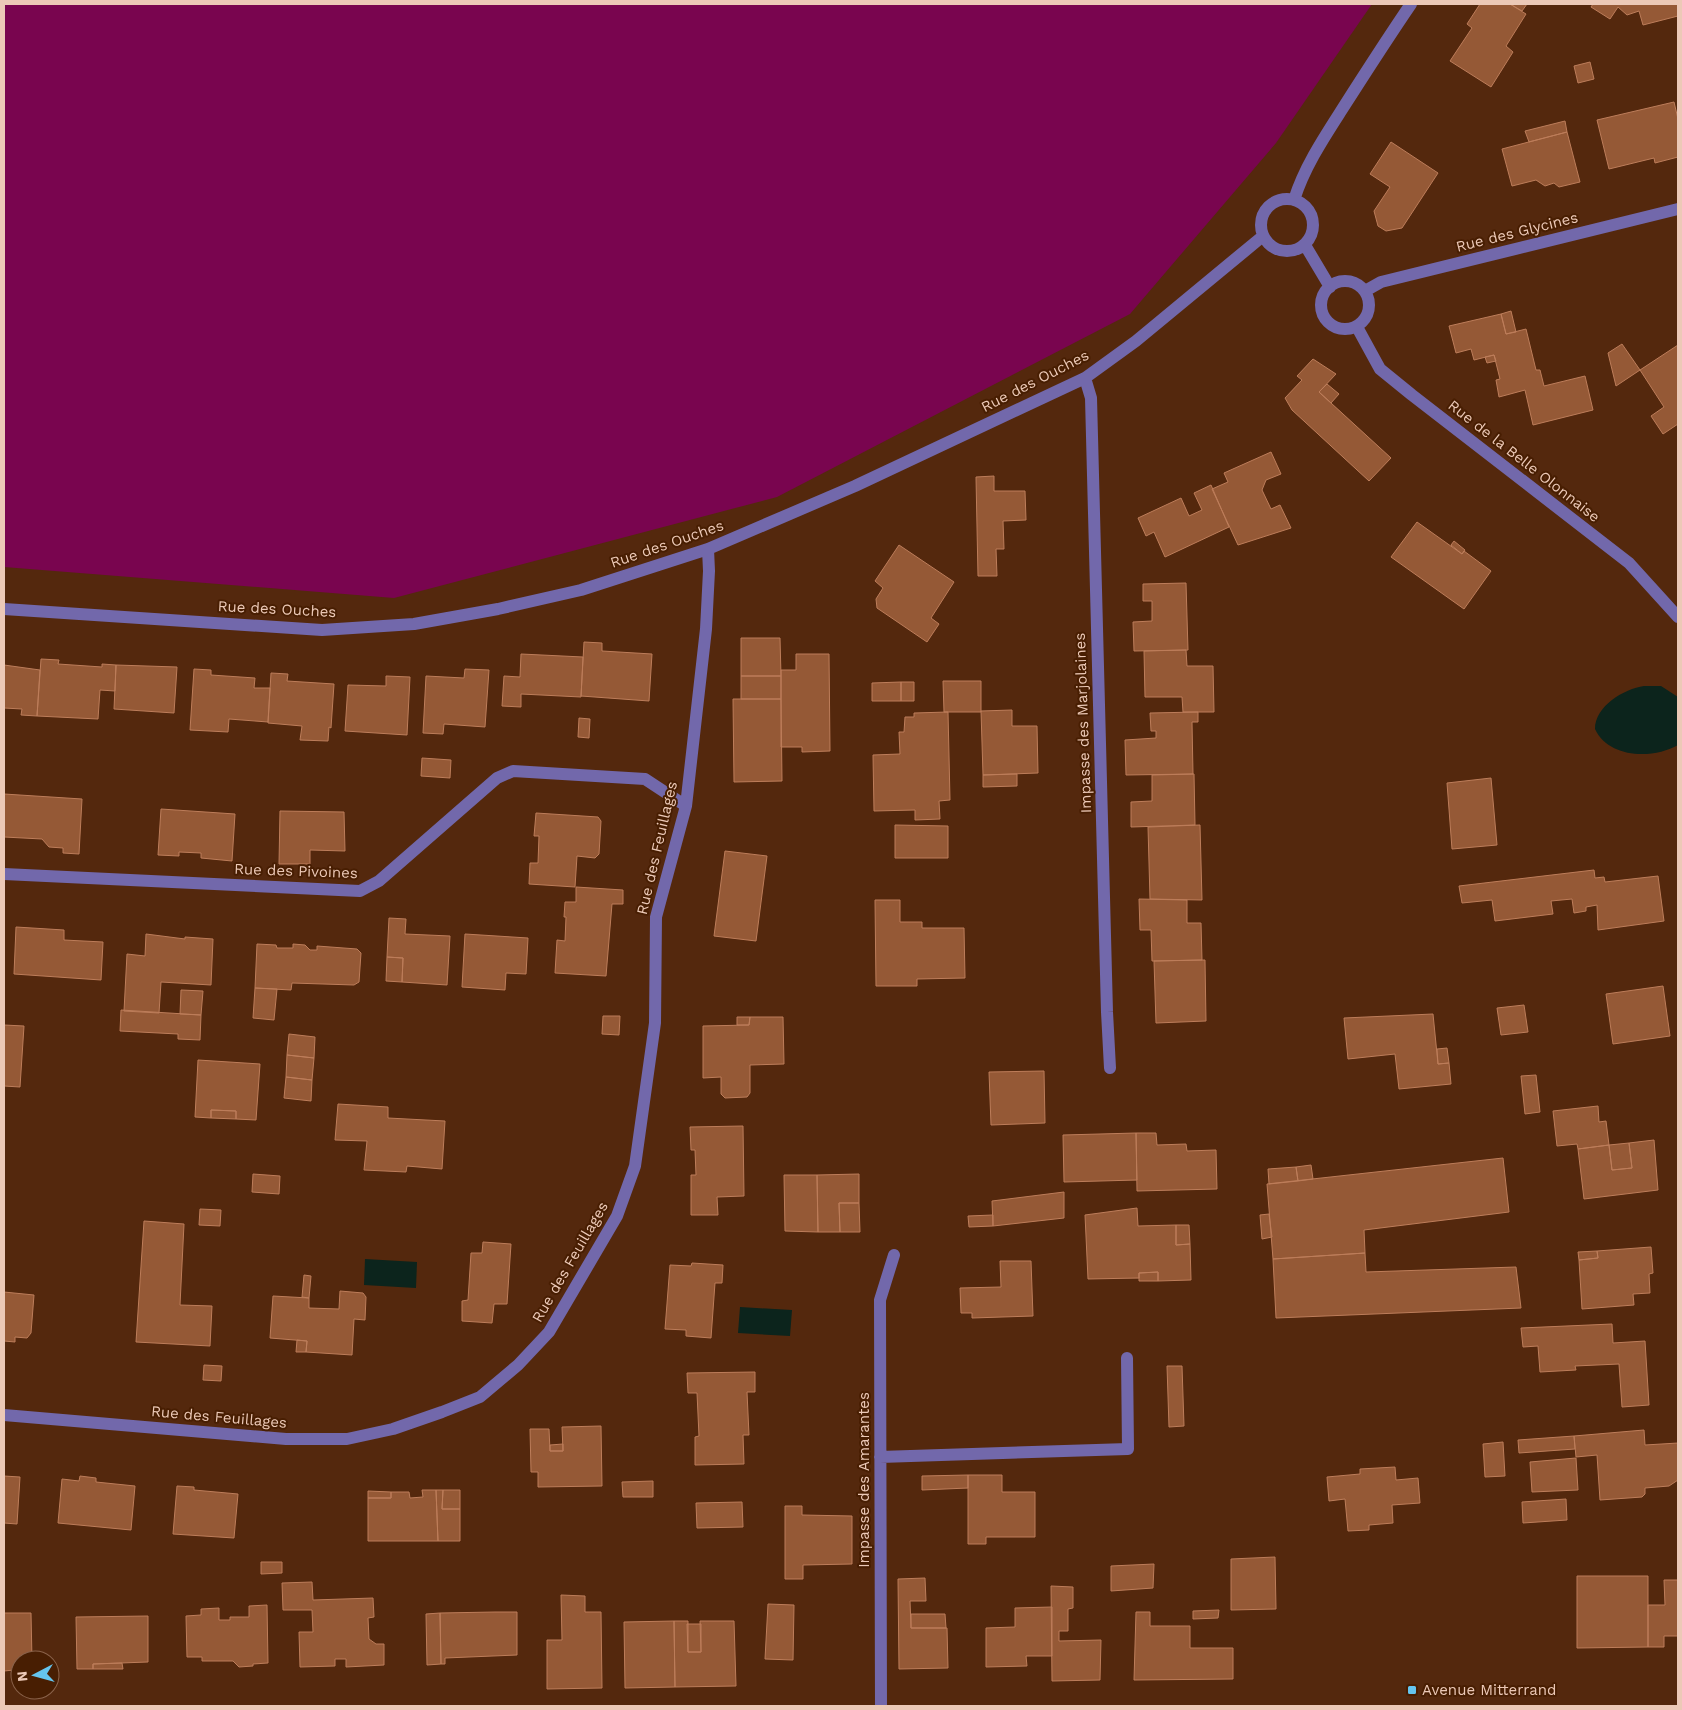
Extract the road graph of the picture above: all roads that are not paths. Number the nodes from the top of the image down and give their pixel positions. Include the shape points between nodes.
1 (1411, 4) edge
2 (1294, 200) junction
3 (1678, 208) edge
4 (1264, 236) junction
5 (1305, 245) junction
6 (1330, 288) junction
7 (1365, 291) junction
8 (1357, 327) junction
9 (1085, 378) junction
10 (708, 550) junction
11 (4, 609) edge
12 (1678, 617) edge
13 (686, 806) junction
14 (4, 874) edge
15 (1110, 1068) dead end
16 (894, 1255) dead end
17 (1127, 1358) dead end
18 (4, 1415) edge
19 (880, 1457) junction
20 (881, 1706) edge

1 - 2 street via 1328,130
2 - 4 street via 1284,199 1267,208 1262,216
2 - 5 street via 1302,203 1312,215 1313,231
3 - 7 street, Rue des Glycines via 1381,282
4 - 5 street via 1268,243 1282,251
4 - 9 street, Rue des Ouches via 1136,341
5 - 6 street
6 - 7 street via 1336,282 1352,282
6 - 8 street via 1324,292 1321,308 1327,322 1341,330
7 - 8 street via 1369,304 1366,317
8 - 12 street, Rue de la Belle Olonnaise via 1380,369 1629,563
9 - 10 street, Rue des Ouches via 855,486
9 - 15 street, Impasse des Marjolaines via 1091,398
10 - 11 street, Rue des Ouches via 581,590 414,624 322,630
10 - 13 street, Rue des Feuillages via 706,629
13 - 14 street, Rue des Pivoines via 645,779 513,770 498,778 379,881 360,891
13 - 18 street, Rue des Feuillages via 656,917 655,1023 635,1166 617,1216 549,1332 518,1365 480,1396 394,1429 347,1439 286,1439
16 - 19 street, Impasse des Amarantes via 880,1300
17 - 19 street via 1128,1449
19 - 20 street, Impasse des Amarantes

